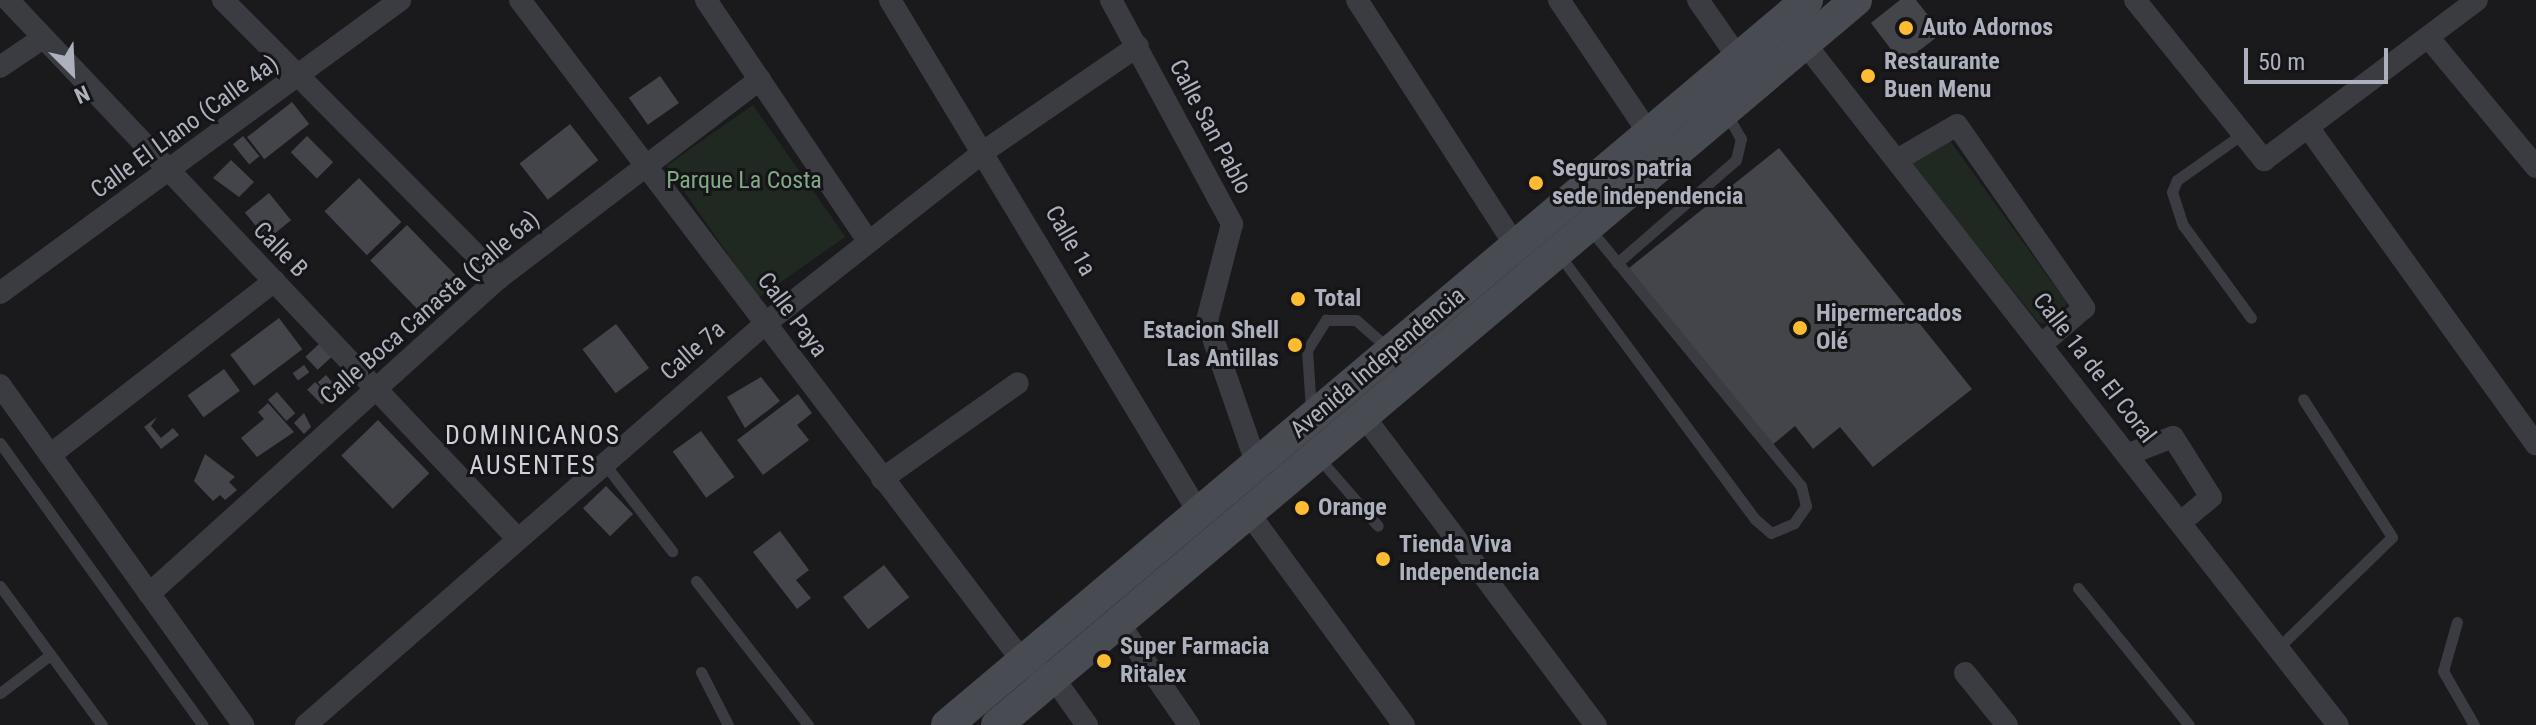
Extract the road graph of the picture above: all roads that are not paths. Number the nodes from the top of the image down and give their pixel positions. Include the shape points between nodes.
1 (8, 0) edge
2 (223, 0) edge
3 (400, 0) edge
4 (520, 0) edge
5 (706, 0) edge
6 (890, 0) edge
7 (1111, 0) edge
8 (1357, 0) edge
9 (1559, 0) edge
10 (1698, 0) edge
11 (1856, 0) edge
12 (2135, 0) edge
13 (2477, 0) edge
14 (1801, 2) edge
15 (2428, 37) junction
16 (43, 38) junction
17 (1806, 45) junction
18 (1138, 46) junction
19 (1739, 59) junction
20 (0, 67) edge
21 (298, 76) junction
22 (760, 79) junction
23 (1726, 113) junction
24 (2310, 130) junction
25 (1650, 134) junction
26 (2238, 137) junction
27 (986, 150) junction
28 (1897, 160) junction
29 (1668, 161) junction
30 (644, 165) junction
31 (2536, 167) edge
32 (169, 171) junction
33 (1588, 227) junction
34 (868, 241) junction
35 (1516, 247) junction
36 (1557, 253) junction
37 (1617, 263) junction
38 (499, 278) junction
39 (274, 281) junction
40 (0, 293) edge
41 (2251, 318) dead end
42 (1452, 321) junction
43 (766, 323) junction
44 (2042, 344) junction
45 (1393, 352) junction
46 (1018, 383) dead end
47 (0, 385) edge
48 (376, 387) junction
49 (2303, 399) dead end
50 (1363, 415) junction
51 (1319, 440) junction
52 (0, 443) edge
53 (2536, 444) edge
54 (2129, 454) junction
55 (50, 455) junction
56 (603, 462) junction
57 (1257, 465) junction
58 (882, 479) junction
59 (1248, 512) junction
60 (1199, 513) junction
61 (2182, 521) junction
62 (1378, 526) dead end
63 (515, 536) junction
64 (672, 551) dead end
65 (696, 581) dead end
66 (0, 586) edge
67 (2078, 588) dead end
68 (149, 594) junction
69 (1118, 622) junction
70 (2457, 622) dead end
71 (2280, 646) junction
72 (50, 655) junction
73 (1023, 662) junction
74 (701, 672) dead end
75 (1965, 673) dead end
76 (1053, 677) junction
77 (0, 693) edge
78 (102, 725) edge
79 (203, 725) edge
80 (243, 725) edge
81 (306, 725) edge
82 (728, 725) edge
83 (808, 725) edge
84 (947, 725) edge
85 (997, 725) edge
86 (1087, 725) edge
87 (1189, 725) edge
88 (1404, 725) edge
89 (1596, 725) edge
90 (2007, 725) edge
91 (2189, 725) edge
92 (2338, 725) edge
93 (2474, 725) edge

1 - 16 street, Calle B
2 - 21 street
3 - 21 street, Calle El Llano (Calle 4a)
4 - 30 street, Calle Paya
5 - 22 street
6 - 27 street, Calle 1a
7 - 18 street, Calle San Pablo
8 - 35 street
9 - 25 street
10 - 19 street
11 - 17 main road, Avenida Independencia
12 - 26 street
13 - 15 street
14 - 19 main road, Avenida Independencia
15 - 24 street
15 - 31 street
16 - 20 street
16 - 32 street, Calle B
17 - 23 main road, Avenida Independencia
17 - 28 street, Calle 1a de El Coral
18 - 27 street, Calle 7a
18 - 57 street, Calle San Pablo via 1232,224 1207,321
19 - 25 main road, Avenida Independencia
21 - 32 street, Calle El Llano (Calle 4a)
21 - 38 street
22 - 30 street, Calle Boca Canasta (Calle 6a)
22 - 34 street
23 - 29 main road, Avenida Independencia
23 - 37 lane via 1741,139 1736,160
24 - 26 street via 2267,160 2255,158
24 - 53 street
25 - 29 street
25 - 35 main road, Avenida Independencia
26 - 41 lane via 2177,180 2172,192 2183,225
27 - 34 street, Calle 7a
27 - 60 street, Calle 1a
28 - 44 street, Calle 1a de El Coral
28 - 44 street via 1957,125 2084,308
29 - 33 main road, Avenida Independencia
30 - 38 street, Calle Boca Canasta (Calle 6a)
30 - 43 street, Calle Paya
32 - 39 street, Calle B
32 - 40 street, Calle El Llano (Calle 4a)
33 - 36 main road, Avenida Independencia
33 - 37 lane
34 - 43 street, Calle 7a
35 - 42 main road, Avenida Independencia
36 - 37 lane via 1755,519 1779,533 1806,506 1801,486
36 - 42 main road, Avenida Independencia
38 - 48 street, Calle Boca Canasta (Calle 6a)
39 - 48 street, Calle B
39 - 55 street
42 - 45 main road, Avenida Independencia
42 - 50 main road, Avenida Independencia
43 - 56 street, Calle 7a
43 - 58 street, Calle Paya
44 - 54 street, Calle 1a de El Coral
45 - 51 main road, Avenida Independencia
45 - 51 lane via 1356,320 1326,320 1307,350
46 - 58 street
47 - 55 street
48 - 63 street, Calle B
48 - 68 street, Calle Boca Canasta (Calle 6a)
49 - 71 lane via 2392,537
50 - 51 main road, Avenida Independencia
50 - 89 street
51 - 57 main road, Avenida Independencia
51 - 59 main road, Avenida Independencia
51 - 62 lane
52 - 79 lane
54 - 61 street, Calle 1a de El Coral
54 - 61 street via 2173,437 2211,497
55 - 68 street
56 - 63 street, Calle 7a
56 - 64 lane
57 - 60 main road, Avenida Independencia
58 - 73 street, Calle Paya
59 - 69 main road, Avenida Independencia
59 - 88 street
60 - 73 main road, Avenida Independencia
61 - 71 street, Calle 1a de El Coral
63 - 81 street, Calle 7a
65 - 83 lane
66 - 72 lane
67 - 91 lane
68 - 80 street
69 - 76 main road, Avenida Independencia
69 - 87 street
70 - 93 lane via 2443,671
71 - 92 street, Calle 1a de El Coral
72 - 77 lane
72 - 78 lane
73 - 76 street
73 - 84 main road, Avenida Independencia
74 - 82 lane
75 - 90 street
76 - 85 main road, Avenida Independencia
76 - 86 street

